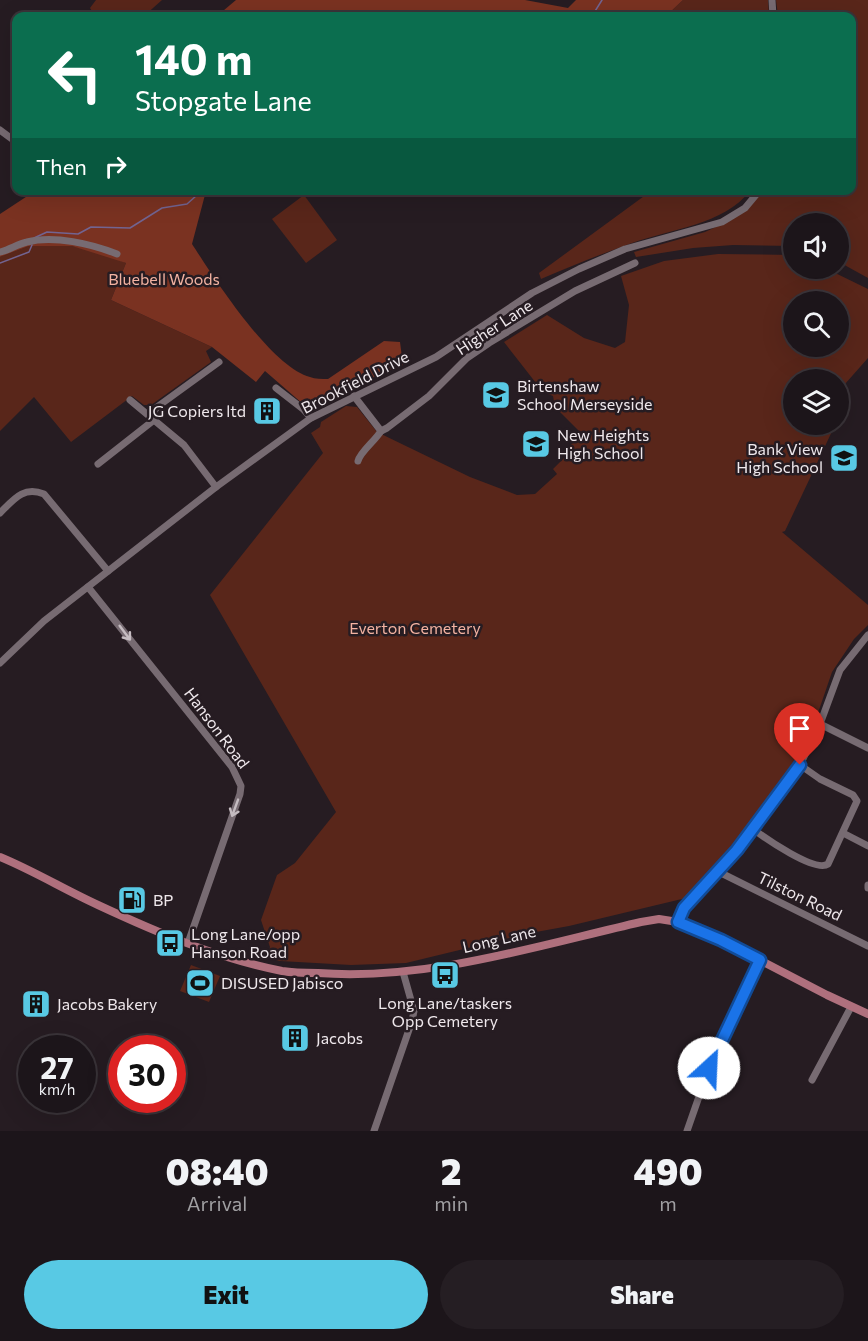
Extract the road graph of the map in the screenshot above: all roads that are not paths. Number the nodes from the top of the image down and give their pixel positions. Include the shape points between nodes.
1 (756, 195) edge
2 (0, 252) edge
3 (117, 254) dead end
4 (635, 263) dead end
5 (219, 362) dead end
6 (276, 387) dead end
7 (354, 396) junction
8 (130, 400) dead end
9 (152, 418) junction
10 (311, 418) junction
11 (381, 431) junction
12 (358, 461) dead end
13 (98, 464) dead end
14 (216, 487) junction
15 (0, 513) edge
16 (108, 571) junction
17 (88, 587) junction
18 (868, 635) edge
19 (0, 663) edge
20 (820, 724) junction
21 (868, 748) edge
22 (800, 765) junction
23 (753, 829) junction
24 (843, 832) junction
25 (868, 846) edge
26 (0, 857) edge
27 (719, 872) junction
28 (678, 922) junction
29 (188, 943) junction
30 (868, 946) edge
31 (760, 960) junction
32 (403, 972) junction
33 (851, 1007) junction
34 (868, 1014) edge
35 (812, 1080) dead end
36 (374, 1131) edge
37 (687, 1131) edge

1 - 7 street, Brookfield Drive via 745,208 722,222 624,249 579,269 532,293 436,357
2 - 3 street via 28,241 57,241 79,242
4 - 11 street, Higher Lane via 575,291 489,343 467,358 429,396
5 - 9 street via 157,407
6 - 10 street
7 - 10 street, Brookfield Drive
7 - 11 street
8 - 9 street
9 - 13 street
9 - 14 street via 184,445
10 - 14 street, Brookfield Drive
11 - 12 street, Higher Lane
14 - 16 street, Brookfield Drive
15 - 16 street via 26,491 44,494
16 - 17 street, Brookfield Drive
17 - 19 street, Brookfield Drive via 38,626
17 -> 29 street, Hanson Road via 232,766 241,786
18 - 20 street via 840,670
20 - 21 street
20 - 22 street
22 - 23 street
22 - 24 street via 856,797
23 - 24 street via 774,844 824,867
23 - 27 street
24 - 25 street
26 - 29 main road, Long Lane via 97,905
27 - 28 street via 684,908
27 - 30 street, Tilston Road
28 - 31 main road
28 - 32 main road, Long Lane via 641,922 452,966
29 - 32 main road, Long Lane via 283,971 342,975
31 - 33 main road
31 - 37 street via 709,1068
32 - 36 street via 414,1011 412,1022
33 - 34 main road
33 - 35 street

